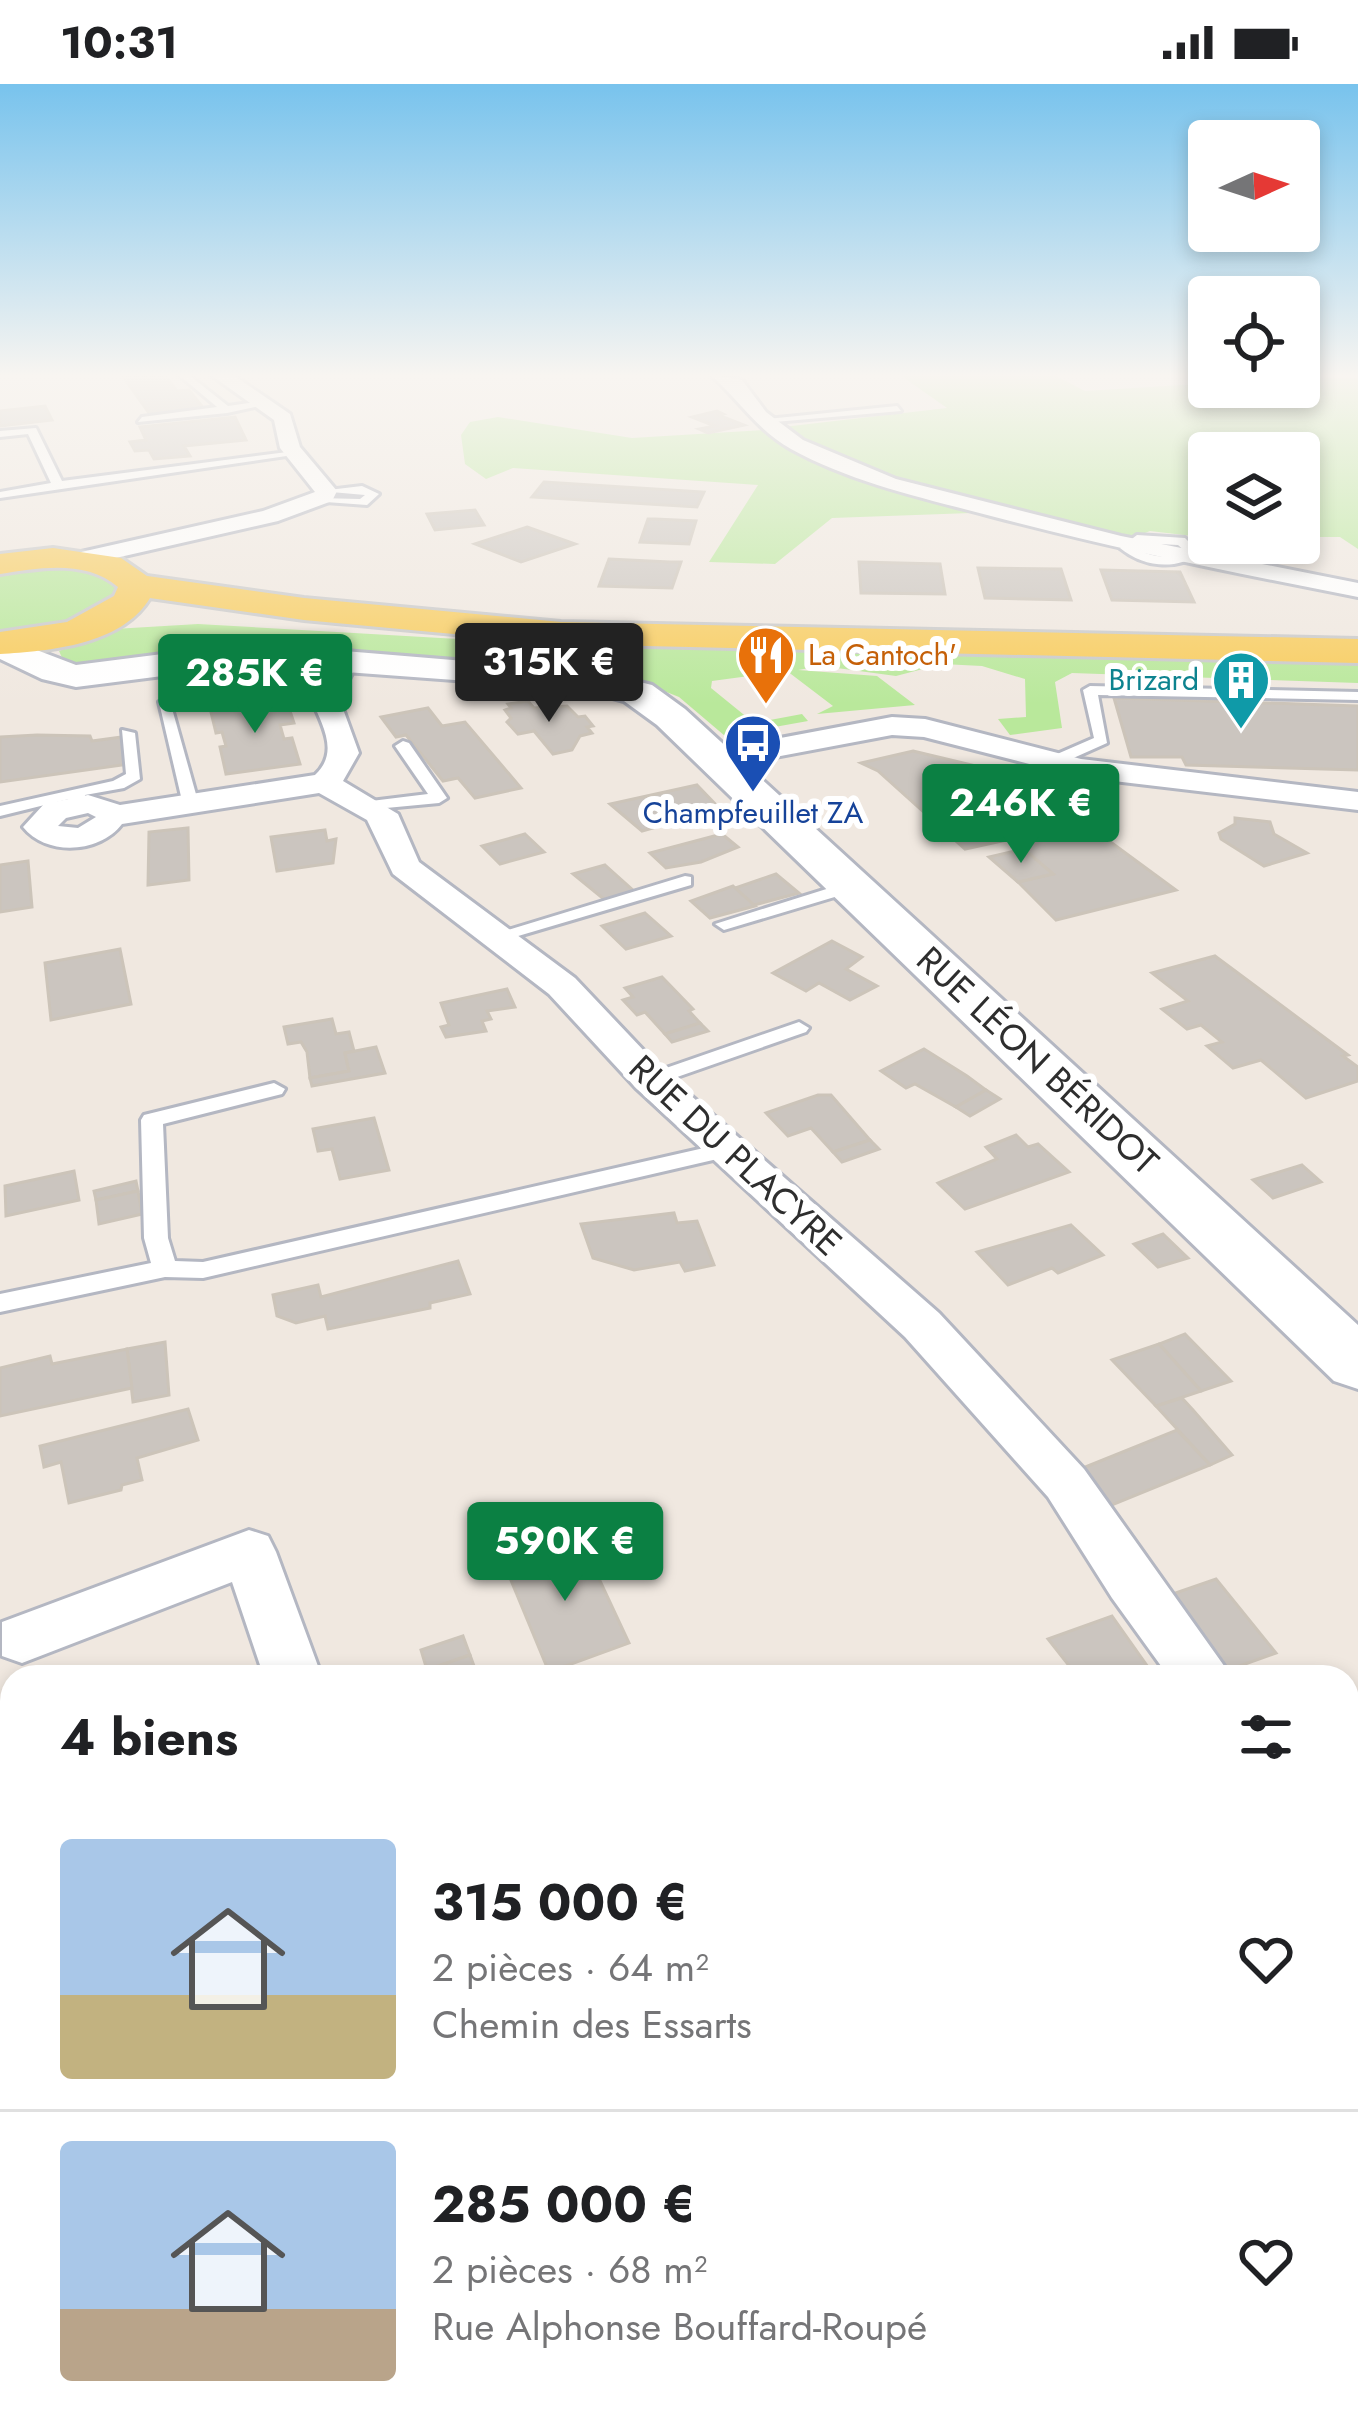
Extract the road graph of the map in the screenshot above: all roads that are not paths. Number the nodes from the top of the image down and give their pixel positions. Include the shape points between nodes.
1 (58, 485) edge
2 (315, 485) edge
3 (895, 485) edge
4 (0, 495) edge
5 (168, 539) junction
6 (76, 560) junction
7 (0, 563) edge
8 (127, 577) junction
9 (1358, 590) edge
10 (104, 621) junction
11 (428, 623) junction
12 (0, 645) edge
13 (50, 651) junction
14 (1358, 651) edge
15 (345, 662) junction
16 (1358, 696) edge
17 (164, 705) dead end
18 (127, 733) dead end
19 (404, 746) dead end
20 (716, 759) junction
21 (1054, 761) junction
22 (324, 783) junction
23 (77, 798) junction
24 (1358, 801) edge
25 (191, 806) junction
26 (371, 806) junction
27 (0, 811) edge
28 (112, 816) junction
29 (685, 881) dead end
30 (852, 886) junction
31 (724, 924) dead end
32 (501, 935) junction
33 (800, 1028) dead end
34 (650, 1080) junction
35 (274, 1089) dead end
36 (726, 1150) junction
37 (165, 1269) junction
38 (0, 1304) edge
39 (1358, 1364) edge
40 (22, 1640) dead end
41 (289, 1665) edge
42 (1194, 1665) edge

1 - 4 lane
2 - 5 street via 322,496
3 - 9 street via 1126,544
5 - 6 street
5 - 8 street via 132,556
6 - 7 main road
6 - 8 main road
8 - 10 main road via 135,596
8 - 11 main road via 188,595
10 - 11 main road via 194,614
10 - 13 main road
11 - 14 main road
12 - 13 main road
13 - 15 street, RUE LÉON BÉRIDOT via 59,674 96,676 238,654
15 - 20 street, RUE LÉON BÉRIDOT via 616,686 651,702
15 - 22 street via 325,698 345,759
16 - 21 lane via 1090,690 1102,740
17 - 25 lane
18 - 23 lane via 134,776
19 - 26 lane via 439,798
20 - 21 street via 892,726
20 - 30 street, RUE LÉON BÉRIDOT
21 - 24 street
22 - 25 street
22 - 26 street
23 - 27 lane
23 - 28 street
23 - 28 street via 39,827 72,838 96,832
25 - 28 street
26 - 32 street, RUE DU PLACYRE via 387,820 405,867
29 - 32 lane
30 - 31 lane
30 - 39 street, RUE LÉON BÉRIDOT
32 - 34 street, RUE DU PLACYRE
33 - 34 lane
34 - 36 street, RUE DU PLACYRE
35 - 37 lane via 152,1120 156,1238
36 - 37 lane via 203,1270
36 - 42 street, RUE DU PLACYRE via 922,1325 1050,1465
37 - 38 lane
40 - 41 street via 249,1552

